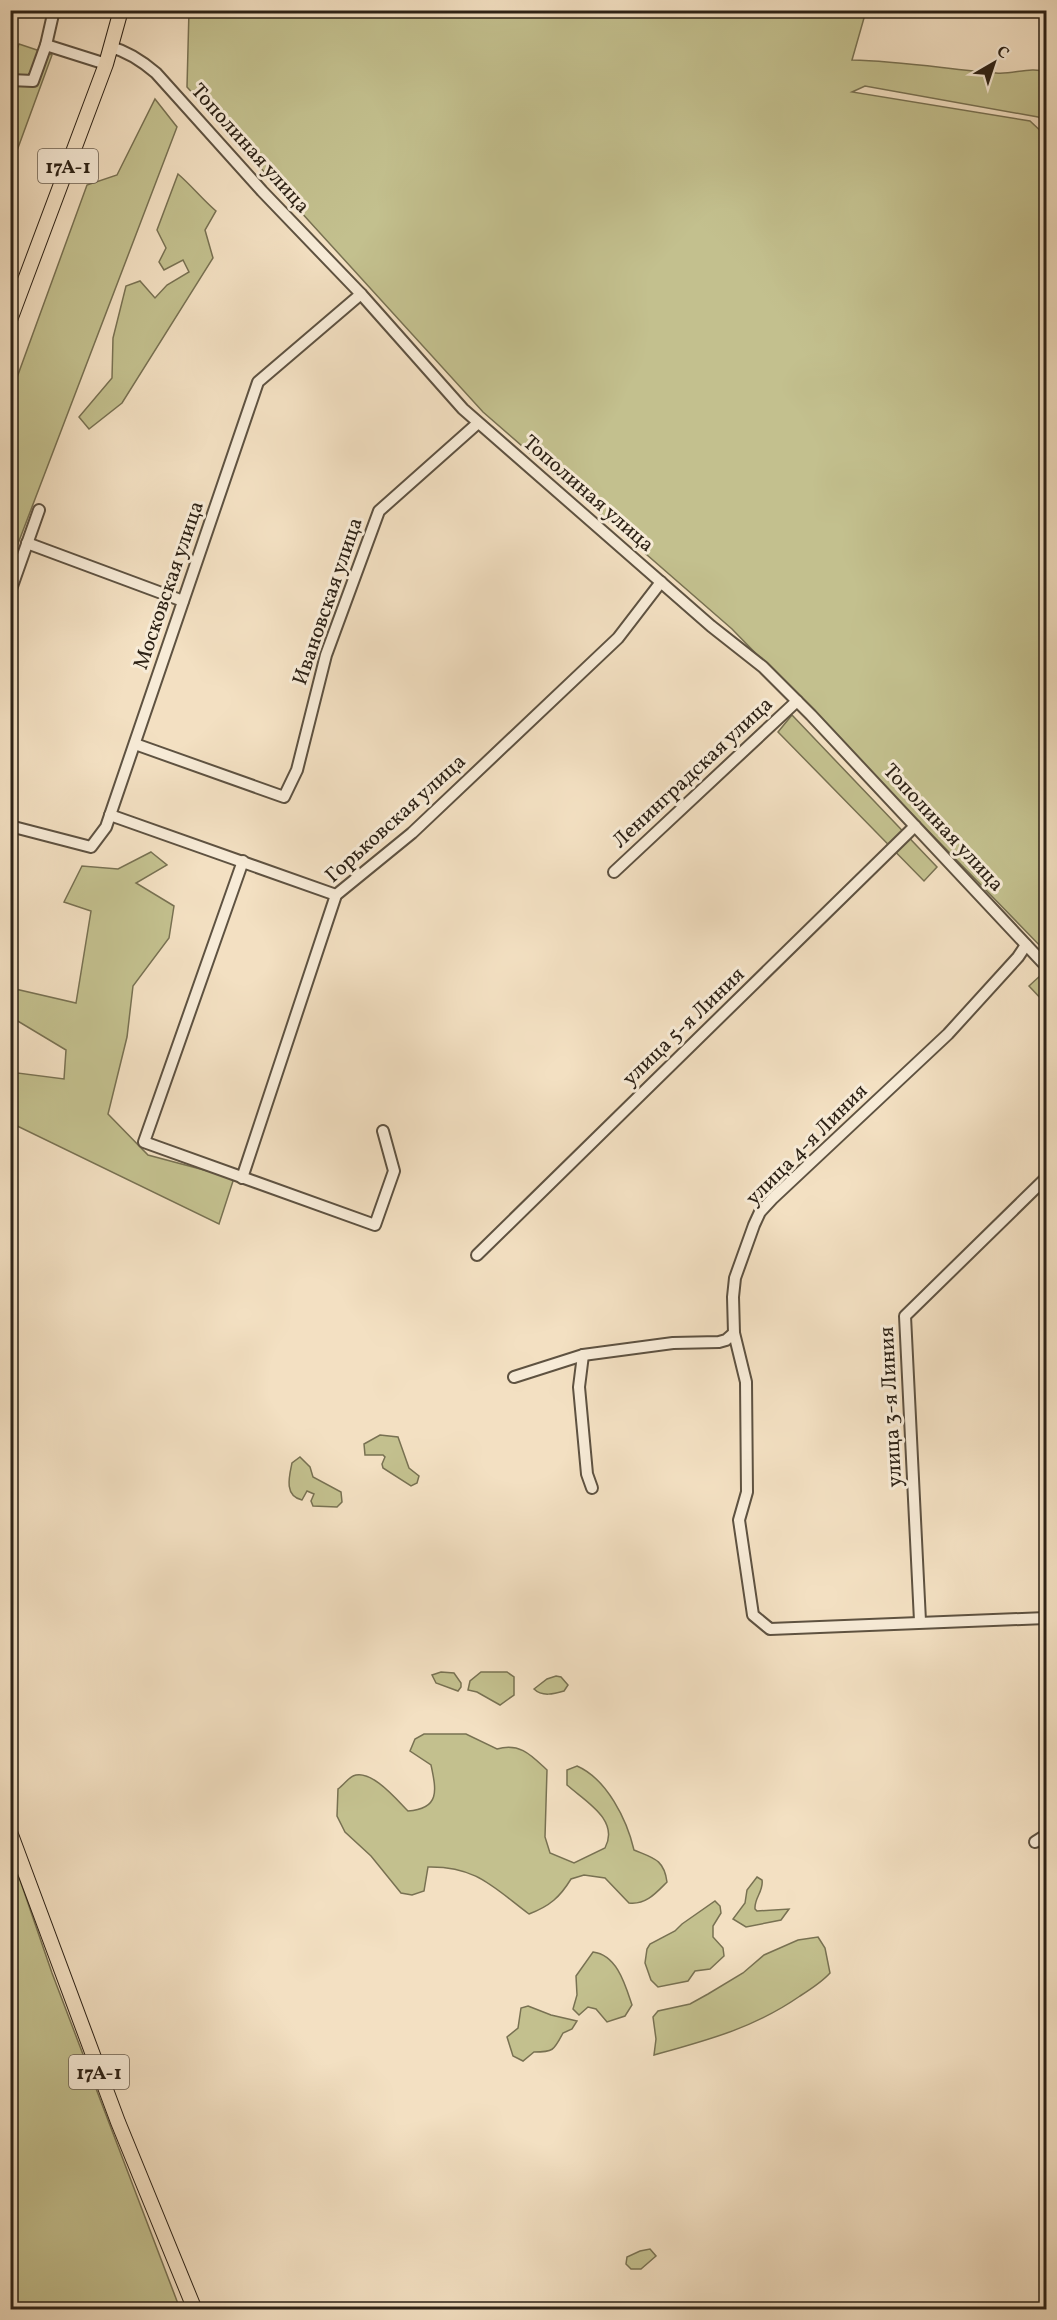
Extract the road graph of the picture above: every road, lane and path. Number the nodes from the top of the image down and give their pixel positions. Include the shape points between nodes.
1 (54, 10) edge
2 (121, 10) edge
3 (46, 45) junction
4 (111, 47) junction
5 (106, 64) junction
6 (10, 80) edge
7 (362, 294) junction
8 (10, 320) edge
9 (478, 423) junction
10 (39, 510) dead end
11 (27, 543) junction
12 (661, 582) junction
13 (10, 592) edge
14 (183, 601) junction
15 (797, 700) junction
16 (135, 744) junction
17 (110, 815) junction
18 (10, 826) edge
19 (915, 826) junction
20 (243, 861) junction
21 (614, 872) dead end
22 (336, 895) junction
23 (1026, 945) junction
24 (1047, 966) edge
25 (383, 1131) dead end
26 (242, 1178) junction
27 (1047, 1178) edge
28 (477, 1254) dead end
29 (734, 1333) junction
30 (583, 1355) junction
31 (514, 1377) dead end
32 (592, 1488) dead end
33 (1047, 1618) edge
34 (920, 1621) junction
35 (10, 1832) edge
36 (1047, 1835) edge
37 (1035, 1842) dead end
38 (195, 2310) edge

1 - 3 street
2 - 4 main road, 17А-1
3 - 5 street
3 - 6 street via 33,81
4 - 5 main road, 17А-1
4 - 7 street, Тополиная улица via 140,59 156,73
5 - 8 main road, 17А-1
7 - 9 street, Тополиная улица
7 - 14 street, Московская улица via 258,382
9 - 12 street, Тополиная улица
9 - 16 street, Ивановская улица via 379,511 326,655 297,770 284,797
10 - 11 street
11 - 13 street
11 - 14 street
12 - 15 street, Тополиная улица
12 - 22 street, Горьковская улица via 618,638 412,833
14 - 16 street, Московская улица
15 - 19 street, Тополиная улица
15 - 21 street, Ленинградская улица
16 - 17 street, Московская улица
17 - 18 street, Московская улица via 106,828 91,847
17 - 20 street
19 - 23 street, Тополиная улица
19 - 28 street, улица 5-я Линия
20 - 22 street
20 - 26 street via 144,1142
22 - 26 street, Горьковская улица
23 - 24 street, Тополиная улица
23 - 29 street, улица 4-я Линия via 948,1034 760,1212 735,1278
25 - 26 street via 394,1172 375,1225
27 - 34 street, улица 3-я Линия via 905,1316
29 - 30 street via 719,1342 673,1343
29 - 34 street, улица 4-я Линия via 746,1382 747,1492 739,1520 753,1615 770,1629
30 - 31 street
30 - 32 street via 579,1387 587,1474
33 - 34 street
35 - 38 main road, 17А-1 via 118,2122
36 - 37 street

